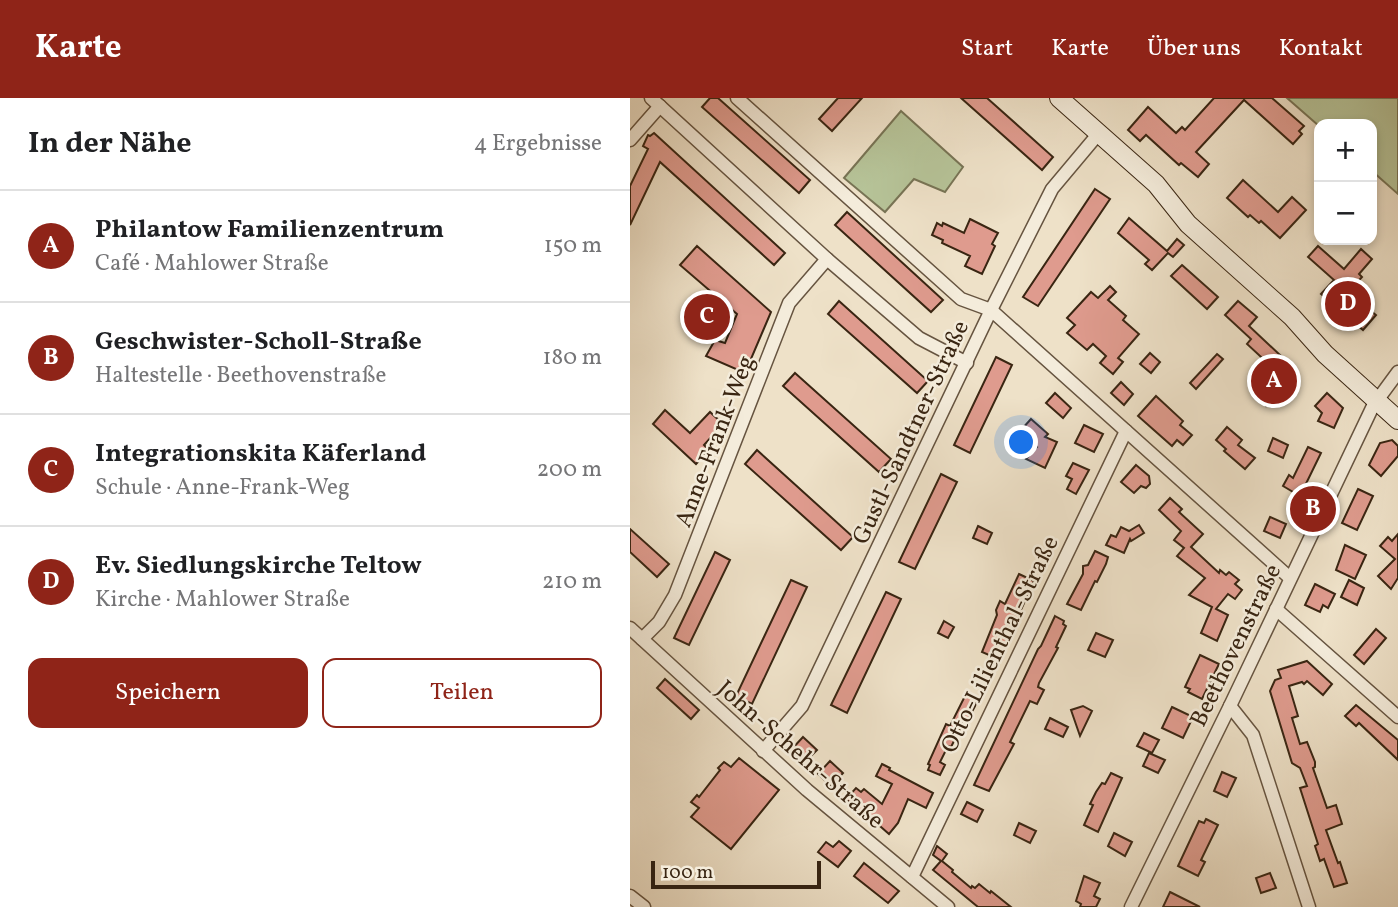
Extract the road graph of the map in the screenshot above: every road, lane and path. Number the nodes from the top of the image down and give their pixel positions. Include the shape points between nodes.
1 (737, 98) edge
2 (1044, 98) edge
3 (1059, 98) edge
4 (655, 102) edge
5 (1096, 137) junction
6 (630, 140) edge
7 (827, 259) junction
8 (991, 310) junction
9 (967, 363) junction
10 (1398, 372) edge
11 (1379, 395) junction
12 (1398, 404) edge
13 (1398, 420) edge
14 (1126, 431) junction
15 (1290, 578) junction
16 (1276, 609) junction
17 (630, 628) edge
18 (642, 639) junction
19 (1230, 706) junction
20 (1398, 717) edge
21 (763, 751) junction
22 (912, 877) junction
23 (630, 896) edge
24 (644, 907) edge
25 (948, 907) edge
26 (1131, 907) edge
27 (1309, 907) edge

1 - 8 street via 961,299
2 - 5 main road
3 - 5 main road
4 - 6 street
4 - 7 street
5 - 8 street, Gustl-Sandtner-Straße via 1052,189
5 - 11 main road via 1156,184 1188,224 1292,317 1333,345
7 - 9 street via 919,338
7 - 18 street, Anne-Frank-Weg via 789,303 675,595
8 - 9 street, Gustl-Sandtner-Straße
8 - 14 street
9 - 21 street, Gustl-Sandtner-Straße via 802,706
10 - 11 street, Beethovenstraße
11 - 12 main road
11 - 13 main road
11 - 15 street, Beethovenstraße
14 - 15 street
14 - 22 street, Otto-Lilienthal-Straße
15 - 16 street, Beethovenstraße
16 - 19 street, Beethovenstraße
16 - 20 street
17 - 18 street, John-Schehr-Straße
18 - 21 street, John-Schehr-Straße
19 - 26 street, Beethovenstraße
19 - 27 street via 1253,735
21 - 22 street, John-Schehr-Straße
22 - 25 street, John-Schehr-Straße
23 - 24 street

